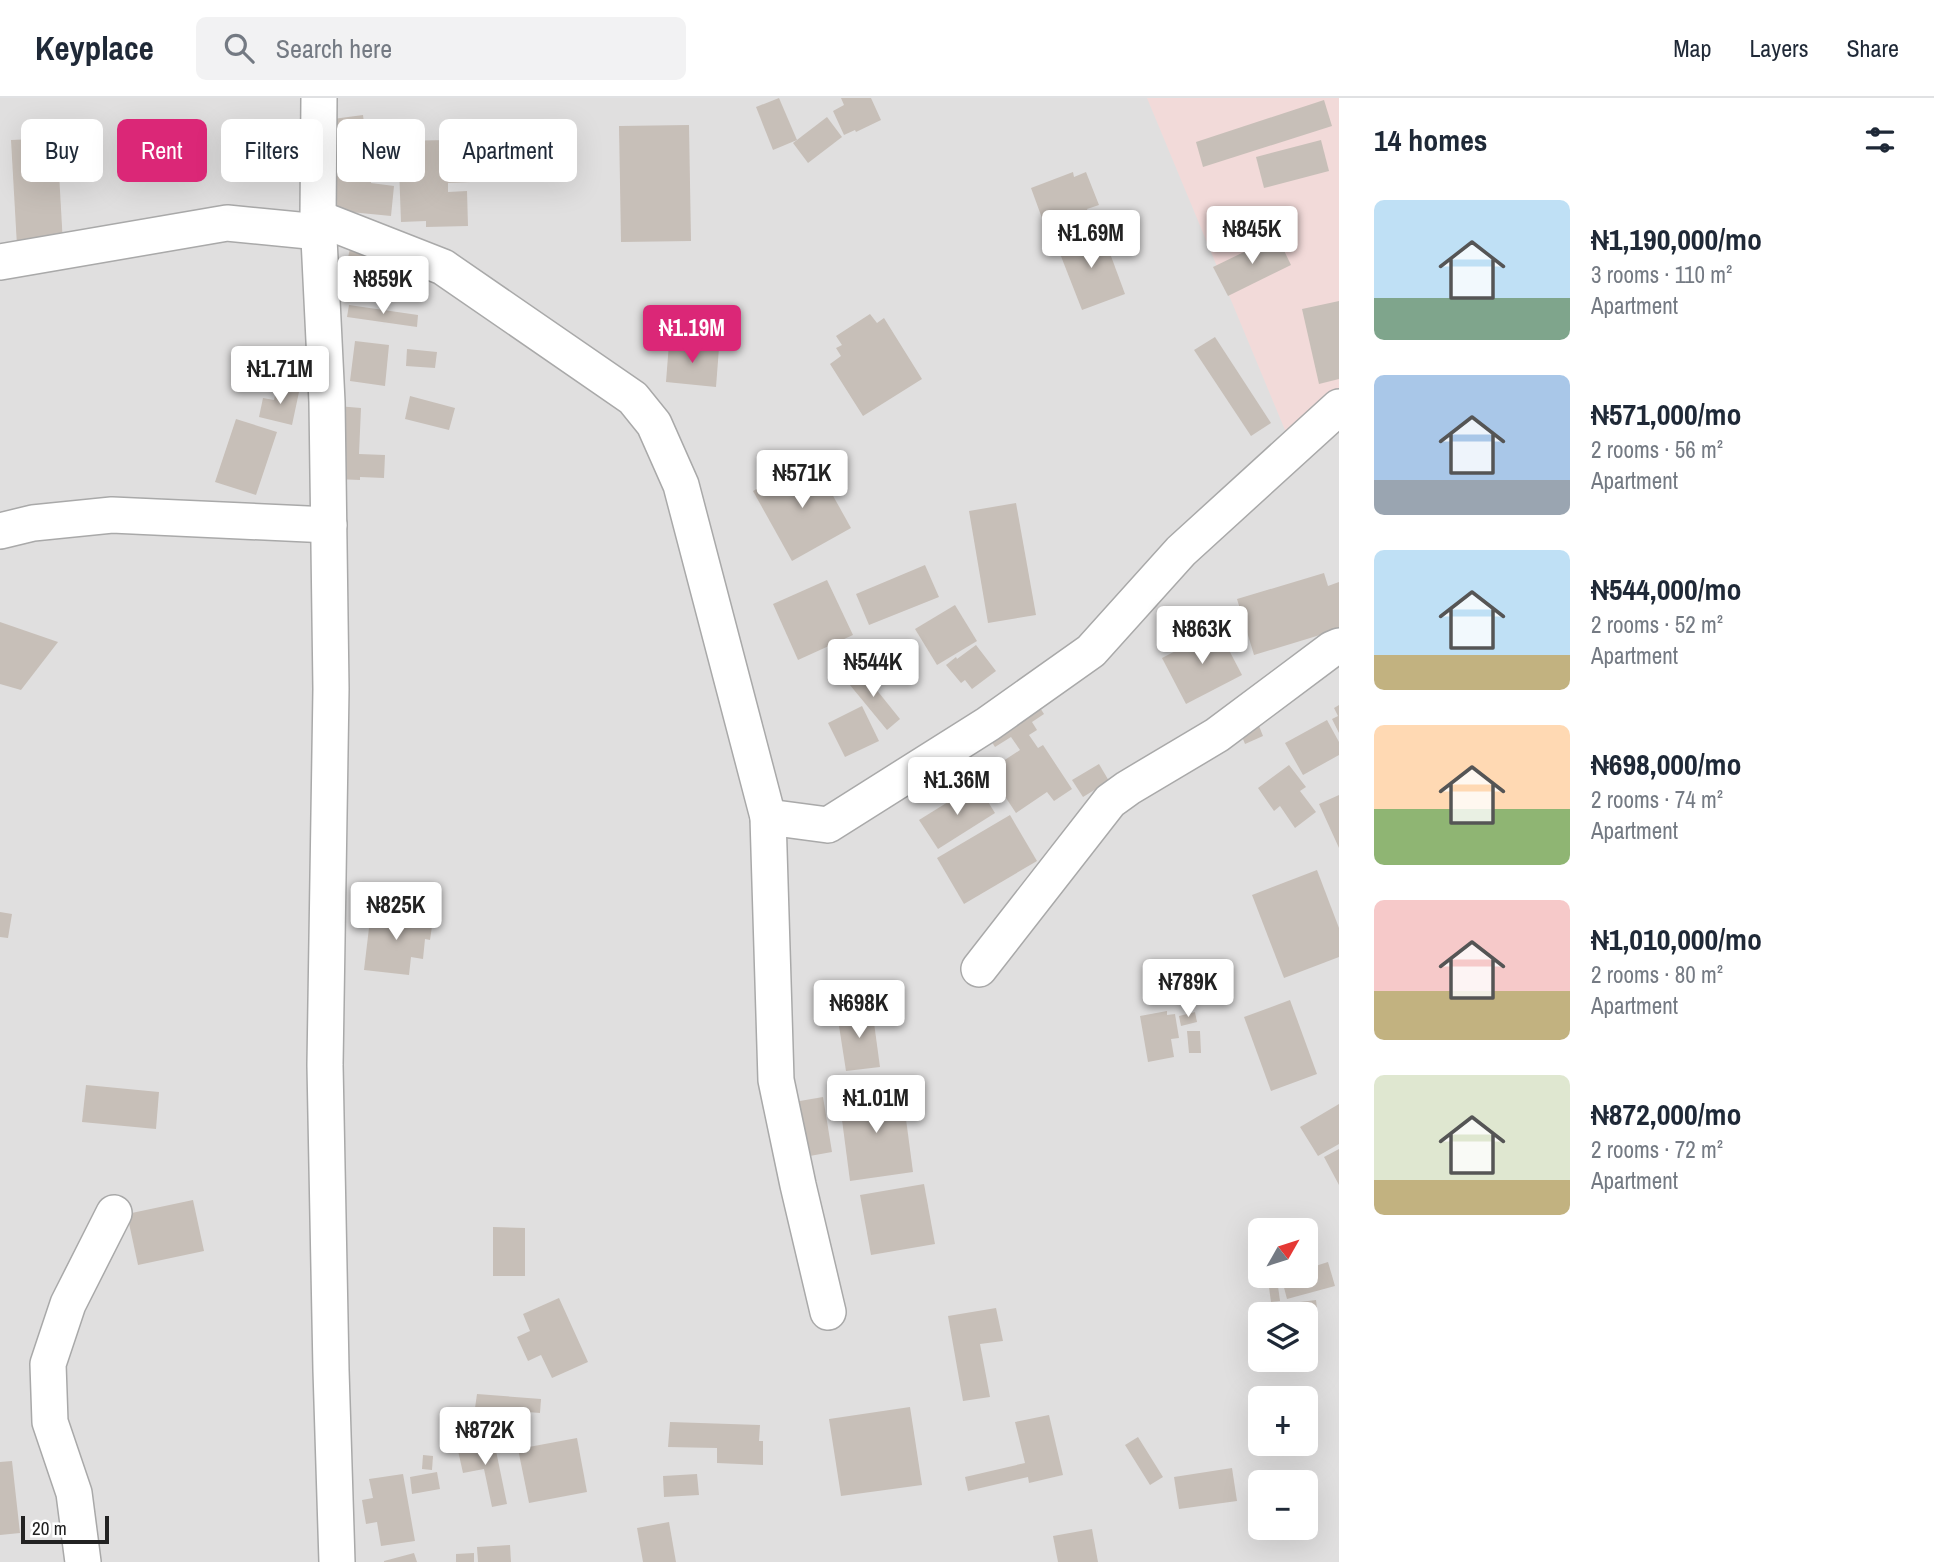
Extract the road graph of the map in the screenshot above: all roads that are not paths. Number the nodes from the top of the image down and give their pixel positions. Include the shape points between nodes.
1 (319, 98) edge
2 (318, 225) junction
3 (0, 262) edge
4 (1339, 407) edge
5 (329, 525) junction
6 (0, 531) edge
7 (1339, 646) edge
8 (768, 817) junction
9 (979, 969) dead end
10 (114, 1213) dead end
11 (828, 1312) dead end
12 (83, 1562) edge
13 (337, 1562) edge

1 - 2 street
2 - 3 street via 227,223
2 - 5 street
2 - 8 street via 443,267 633,398 654,424 681,485
4 - 8 street via 1181,551 1090,651 1068,667 988,724 828,825
5 - 6 street via 112,515
5 - 13 street via 331,689 324,1065
7 - 9 street via 1217,734 1110,801
8 - 11 street via 776,1080
10 - 12 street via 68,1304 48,1364 50,1422 74,1493

